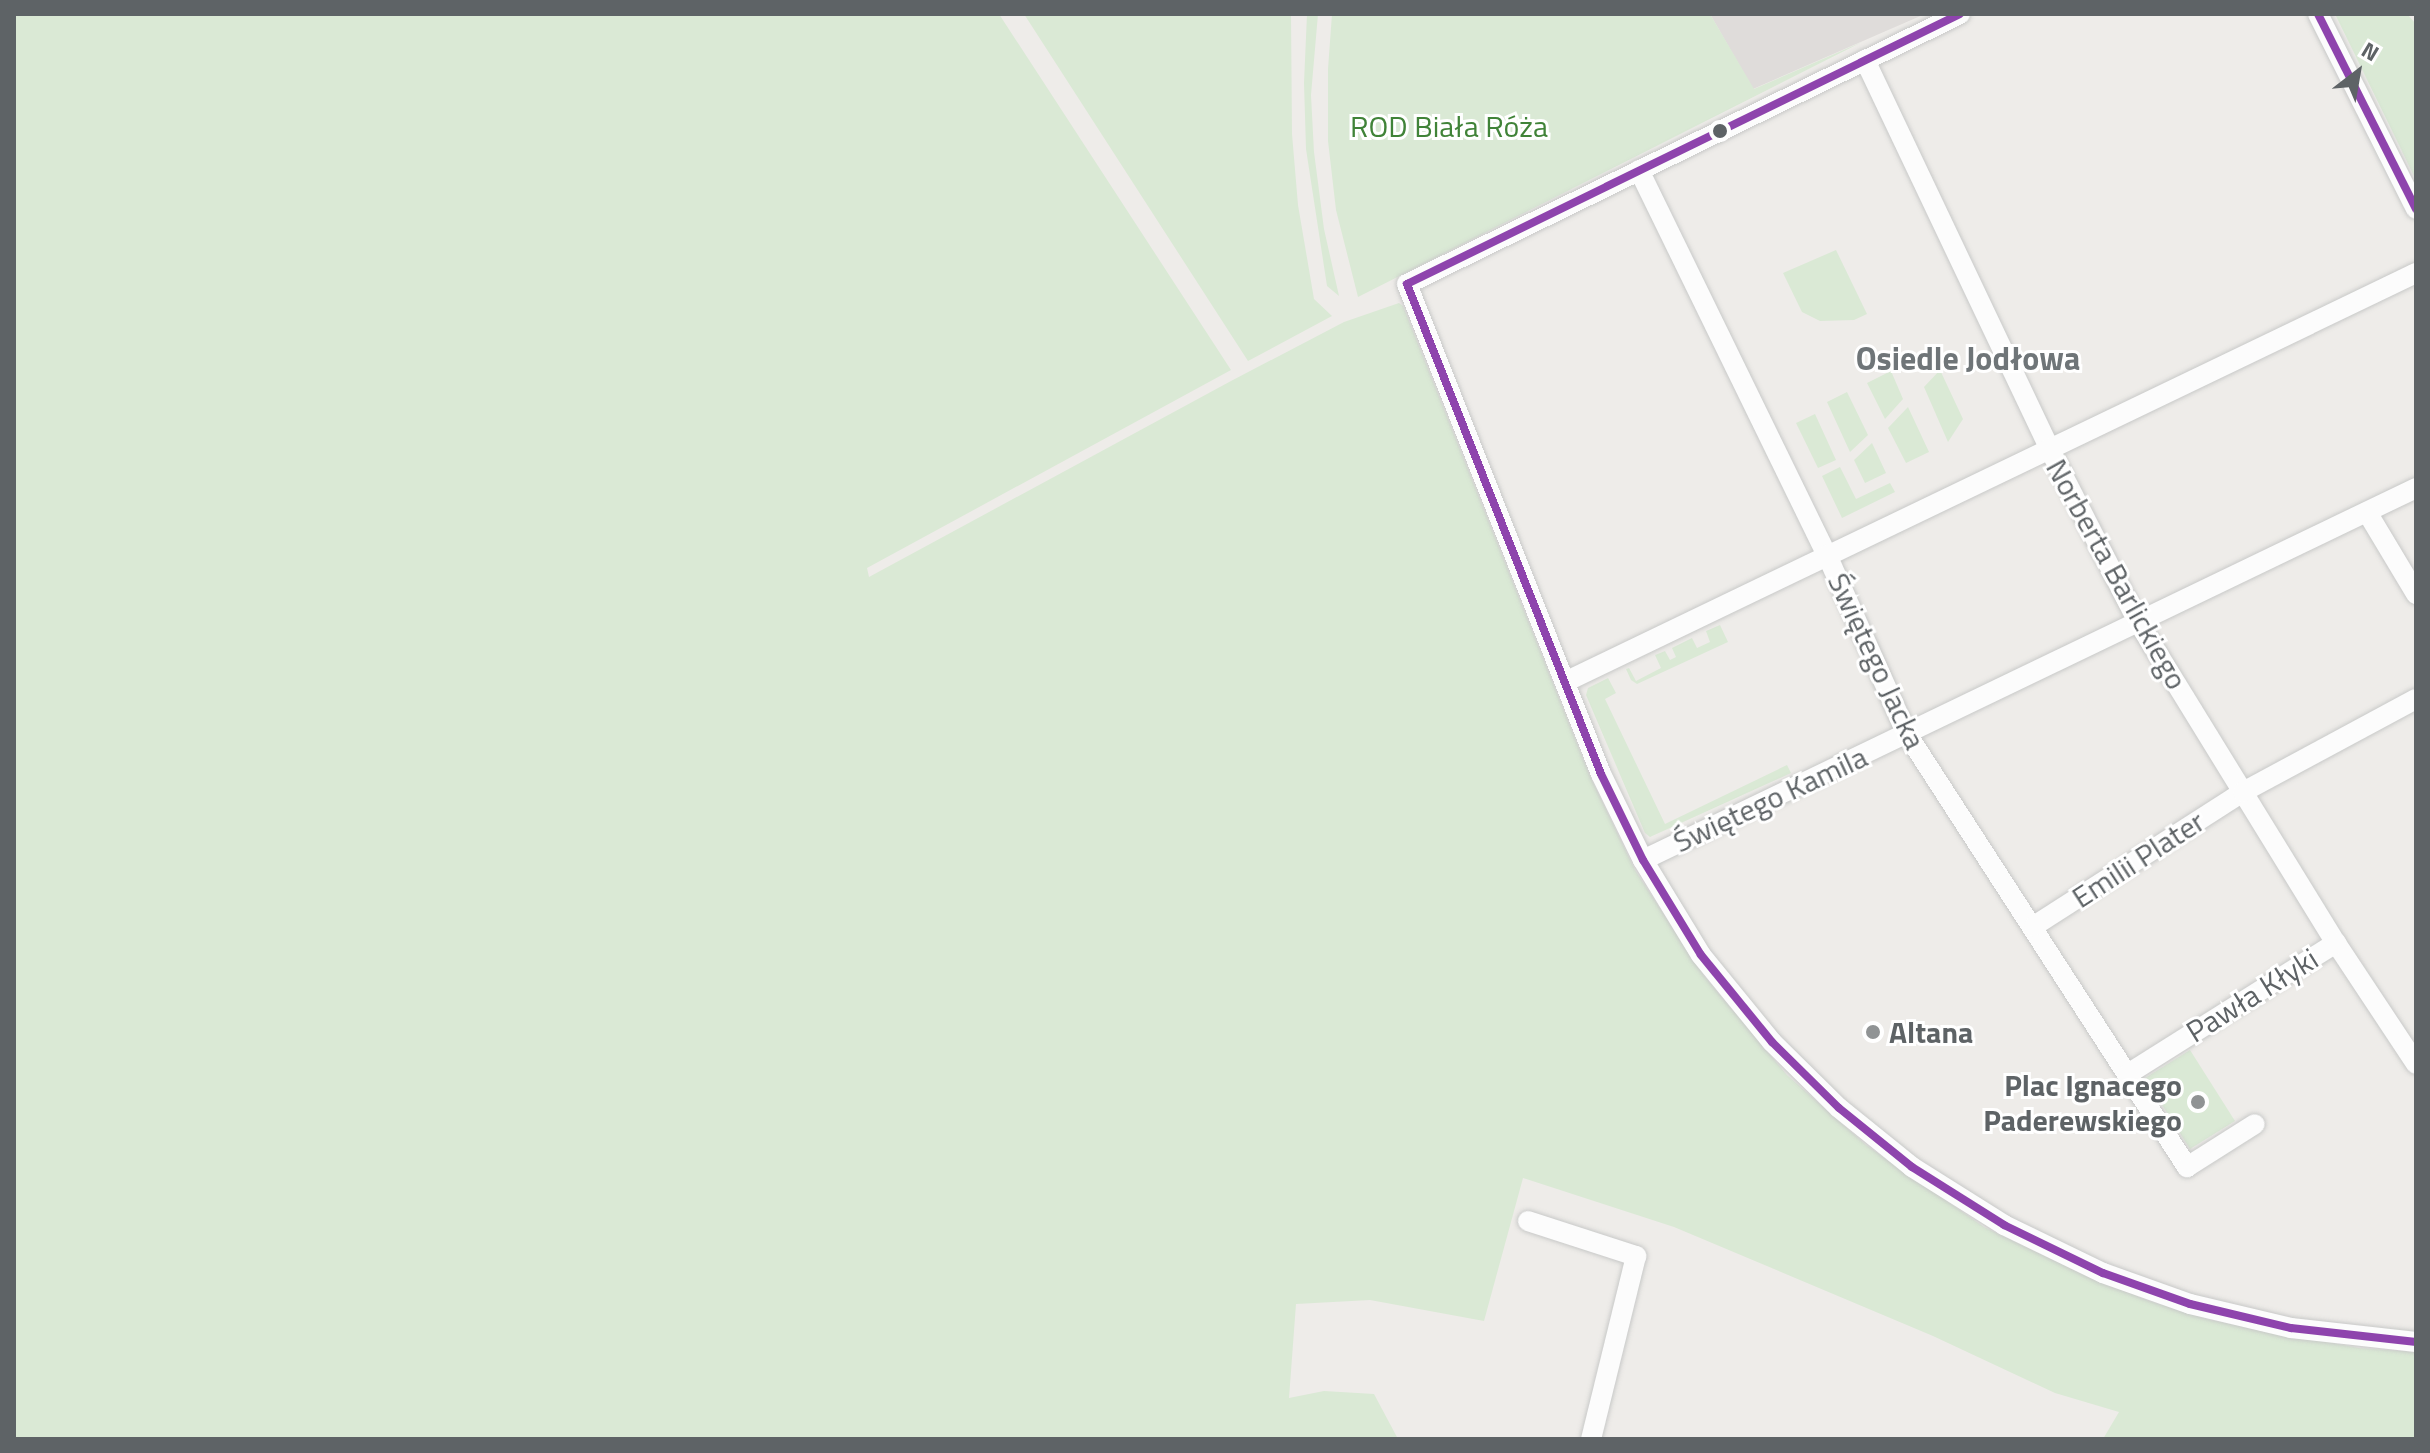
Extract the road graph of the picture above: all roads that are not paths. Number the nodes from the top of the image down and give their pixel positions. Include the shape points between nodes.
1 (1960, 14) edge
2 (2318, 14) edge
3 (1865, 60) junction
4 (1639, 170) junction
5 (2416, 209) edge
6 (2416, 273) edge
7 (2049, 448) junction
8 (2416, 488) edge
9 (2367, 512) junction
10 (1827, 555) junction
11 (2416, 594) edge
12 (2137, 620) junction
13 (1565, 682) junction
14 (2416, 699) edge
15 (1907, 734) junction
16 (2243, 792) junction
17 (1643, 860) junction
18 (2034, 926) junction
19 (2336, 943) junction
20 (2416, 1064) edge
21 (2128, 1074) junction
22 (2255, 1124) dead end
23 (1528, 1221) dead end
24 (2416, 1342) edge
25 (1592, 1439) edge

1 - 3 street
2 - 5 street
3 - 4 street
3 - 7 street, Norberta Barlickiego
4 - 10 street, Świętego Jacka
4 - 13 street via 1407,284
6 - 7 street
7 - 10 street
7 - 12 street, Norberta Barlickiego
8 - 9 street, Świętego Kamila
9 - 11 street
9 - 12 street, Świętego Kamila
10 - 13 street
10 - 15 street, Świętego Jacka
12 - 15 street, Świętego Kamila
12 - 16 street, Norberta Barlickiego
13 - 17 street
14 - 16 street, Emilii Plater
15 - 17 street, Świętego Kamila
15 - 18 street, Świętego Jacka
16 - 18 street, Emilii Plater
16 - 19 street, Norberta Barlickiego
17 - 24 street via 1701,955 1772,1042 1839,1108 1912,1167 2004,1225 2103,1273 2190,1304 2311,1332
18 - 21 street, Świętego Jacka
19 - 20 street, Norberta Barlickiego
19 - 21 street, Pawła Kłyki
21 - 22 street, Świętego Jacka via 2187,1167
23 - 25 street via 1636,1256

